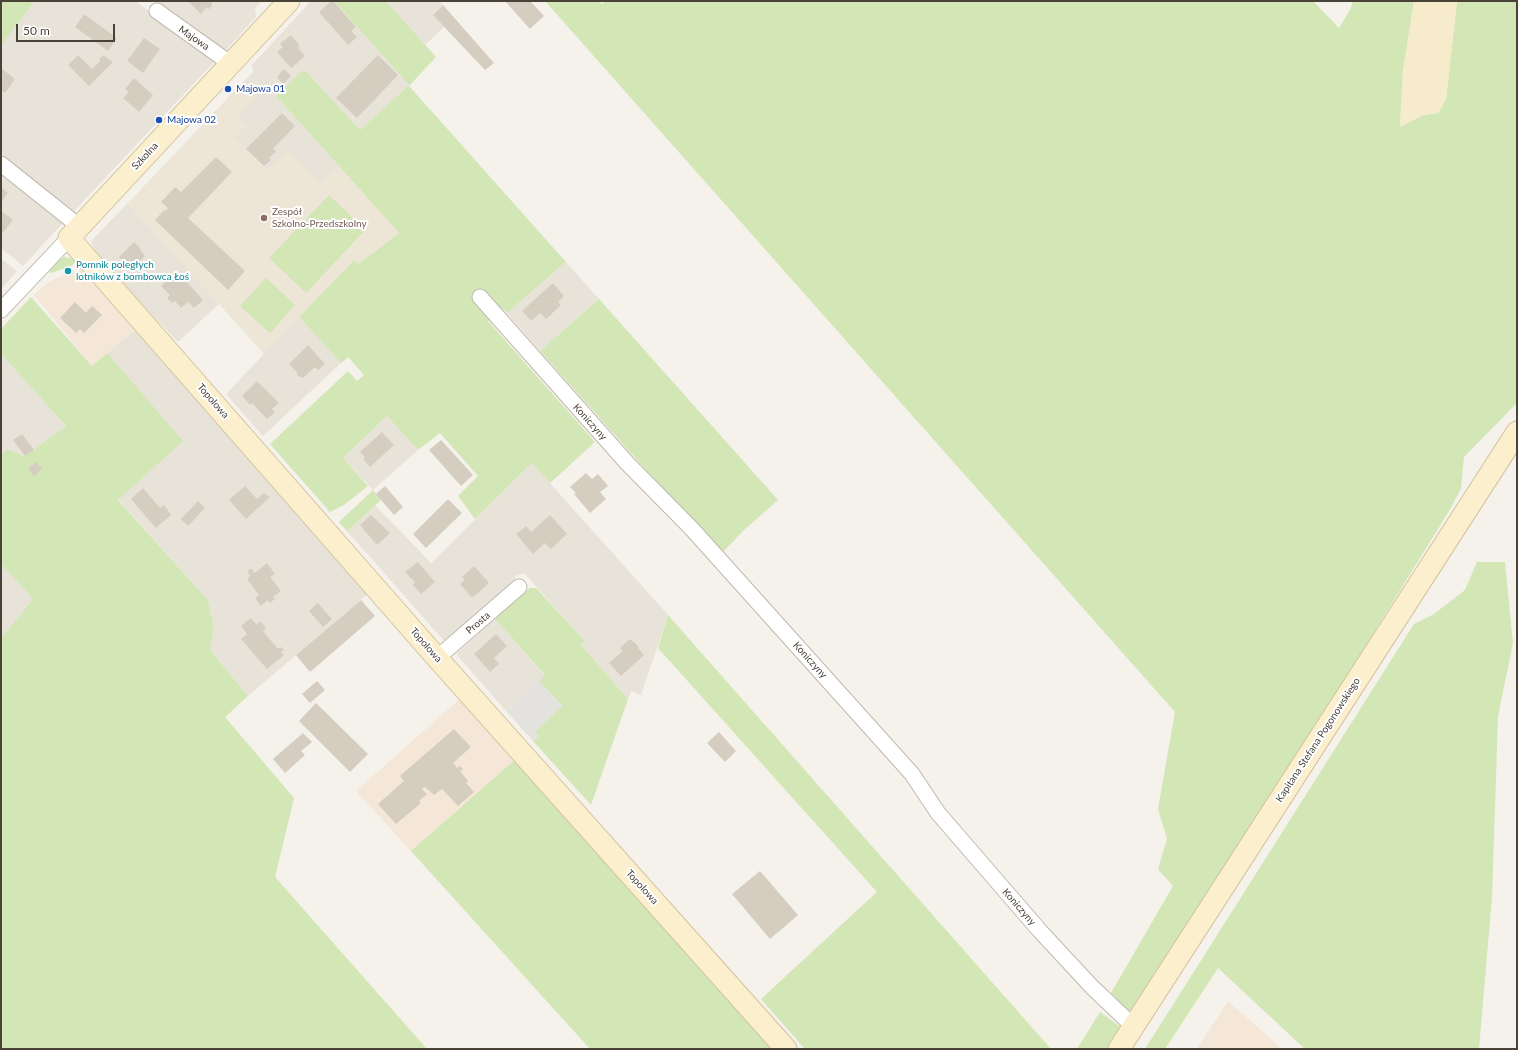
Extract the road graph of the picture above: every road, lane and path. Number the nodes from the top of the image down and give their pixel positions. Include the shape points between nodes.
1 (289, 1) edge
2 (157, 11) dead end
3 (231, 64) junction
4 (1, 164) edge
5 (74, 232) junction
6 (480, 297) dead end
7 (1, 310) edge
8 (1517, 432) edge
9 (519, 587) dead end
10 (438, 658) junction
11 (1134, 1027) junction
12 (786, 1049) edge
13 (1119, 1049) edge

1 - 3 street, Szkolna
2 - 3 street, Majowa
3 - 5 street, Szkolna
4 - 5 street, Topolowa
5 - 7 street, Szkolna
5 - 10 street, Topolowa
6 - 11 street, Koniczyny via 627,463 692,529 907,768 938,813 1040,931
8 - 11 street, Kapitana Stefana Pogonowskiego
9 - 10 street, Prosta
10 - 12 street, Topolowa
11 - 13 street, Kapitana Stefana Pogonowskiego

